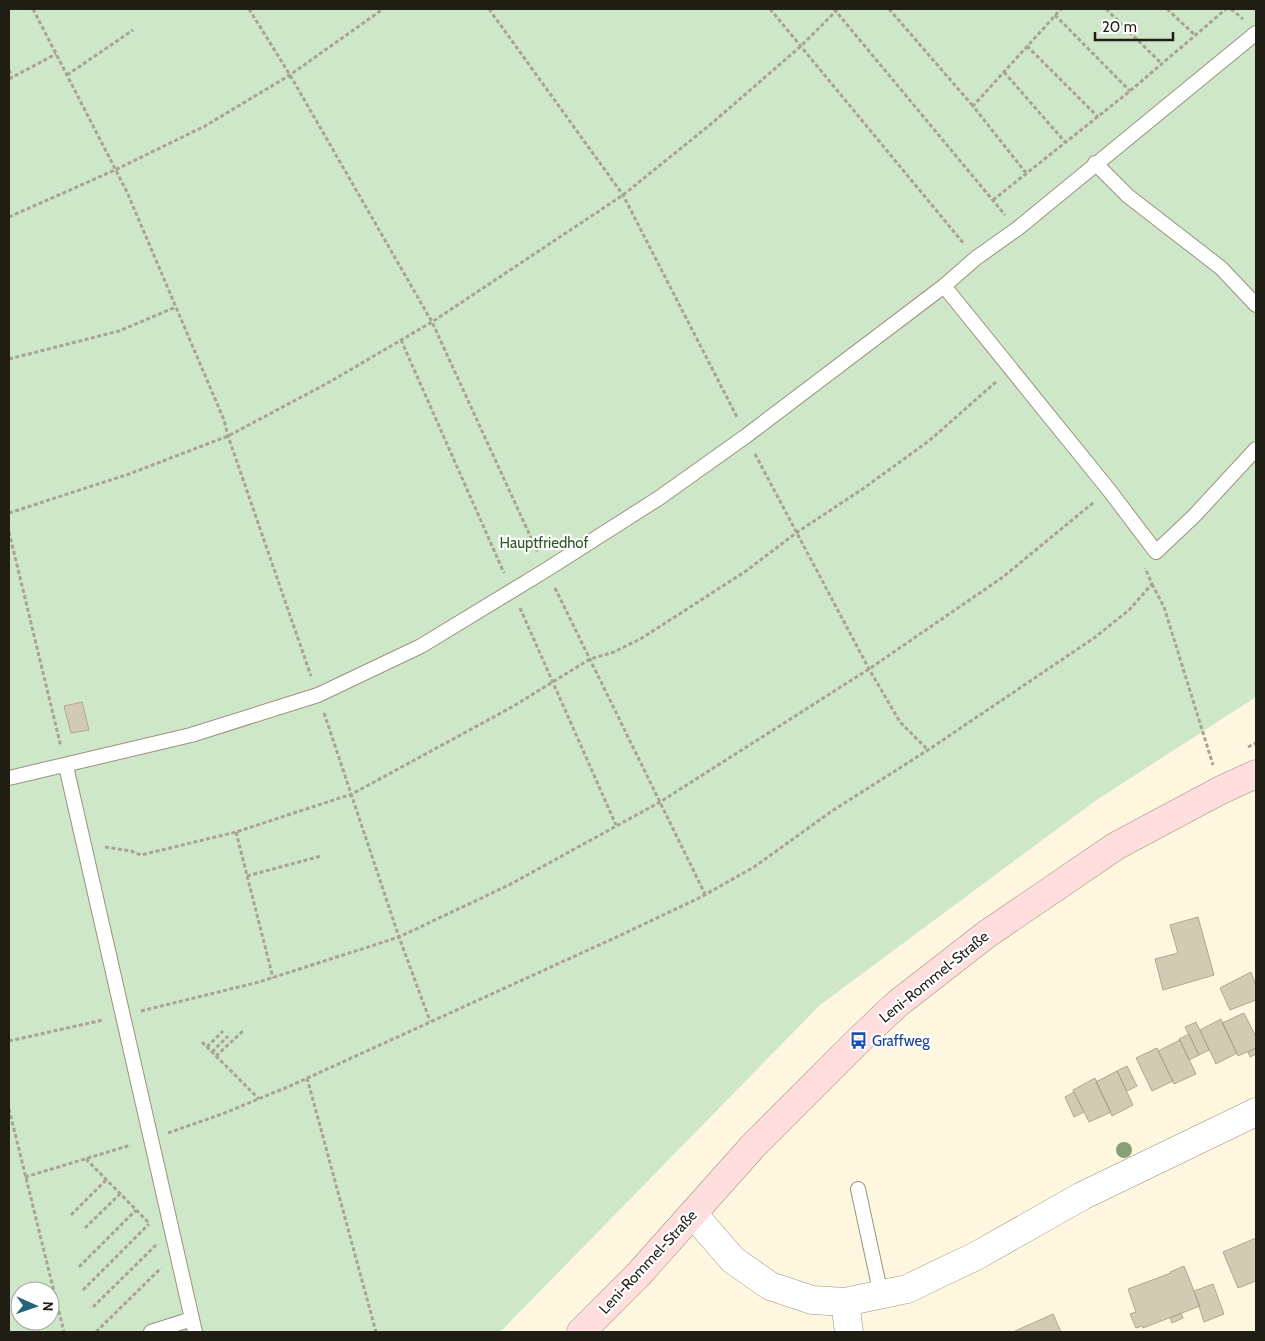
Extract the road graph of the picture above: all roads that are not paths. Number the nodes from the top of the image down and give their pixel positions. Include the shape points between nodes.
1 (1256, 32) edge
2 (1095, 163) junction
3 (944, 286) junction
4 (1256, 305) edge
5 (1256, 449) edge
6 (66, 766) junction
7 (1256, 774) edge
8 (9, 778) edge
9 (1256, 1112) edge
10 (858, 1189) dead end
11 (693, 1214) junction
12 (881, 1295) junction
13 (846, 1302) junction
14 (194, 1326) edge
15 (151, 1332) edge
16 (581, 1332) edge
17 (848, 1332) edge

1 - 2 lane
2 - 3 lane
2 - 4 lane via 1128,196 1221,268
3 - 5 lane via 1156,552
3 - 6 lane via 659,498 421,646 318,695 191,735
6 - 8 lane
6 - 14 lane
7 - 11 main road, Leni-Rommel-Straße via 1116,846 987,934 925,982 851,1048 753,1146
9 - 12 street via 1082,1196 976,1256 907,1289
10 - 12 lane
11 - 13 street via 733,1260 770,1286 812,1300
11 - 16 main road, Leni-Rommel-Straße
12 - 13 street
13 - 17 street
14 - 15 lane

